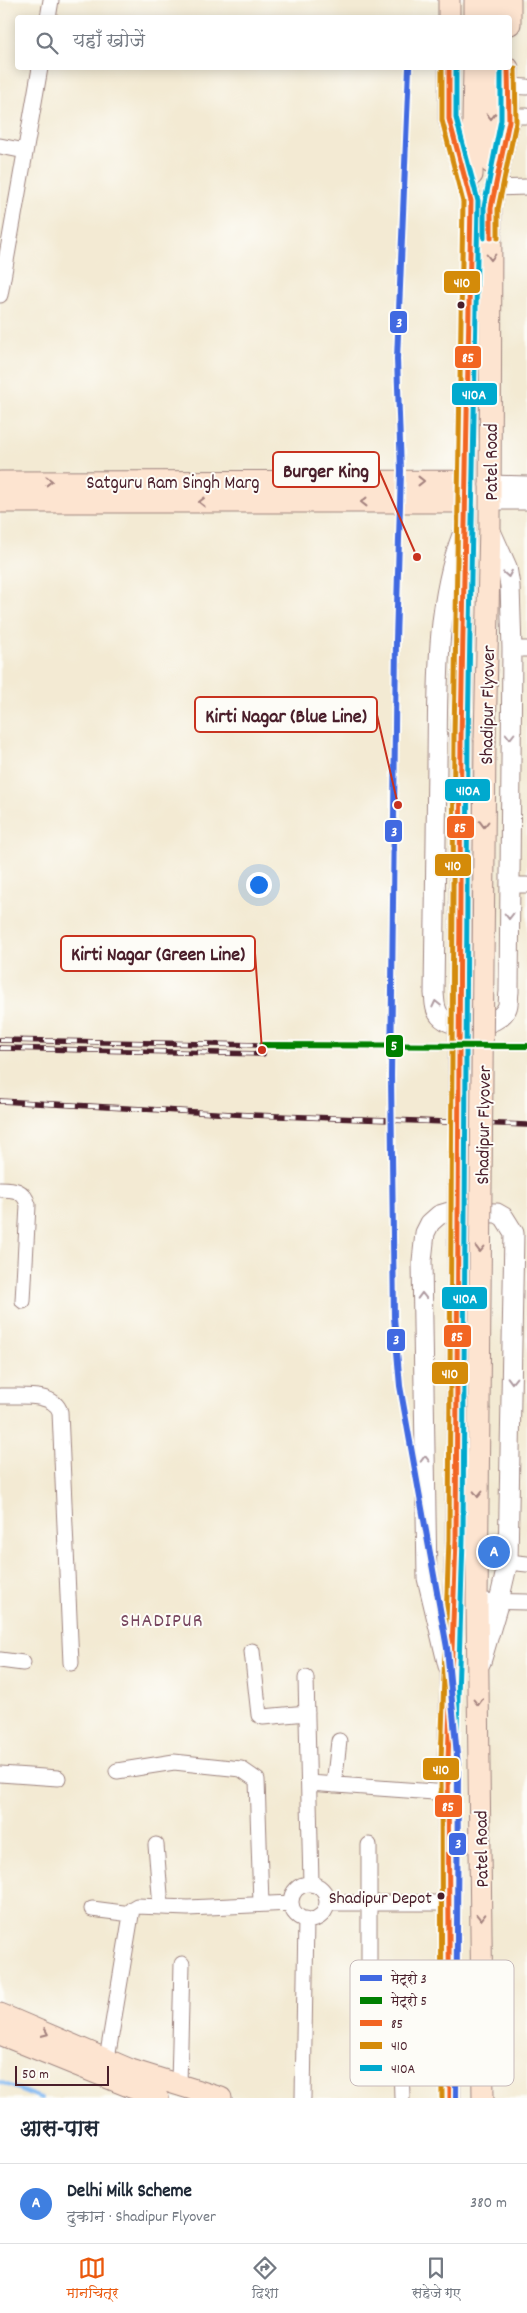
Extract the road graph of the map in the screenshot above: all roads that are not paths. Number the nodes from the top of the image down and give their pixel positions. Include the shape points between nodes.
1 (51, 0) edge
2 (450, 0) edge
3 (475, 0) edge
4 (491, 0) edge
5 (510, 0) edge
6 (48, 15) edge
7 (449, 15) edge
8 (475, 15) edge
9 (491, 15) edge
10 (510, 15) edge
11 (40, 70) edge
12 (449, 70) edge
13 (474, 70) edge
14 (491, 70) edge
15 (514, 80) edge
16 (518, 116) edge
17 (0, 146) edge
18 (25, 151) junction
19 (527, 187) edge
20 (495, 188) junction
21 (471, 201) junction
22 (491, 208) junction
23 (0, 295) edge
24 (0, 482) edge
25 (527, 486) edge
26 (466, 491) junction
27 (490, 492) junction
28 (527, 500) edge
29 (0, 502) edge
30 (465, 528) junction
31 (490, 529) junction
32 (519, 649) edge
33 (518, 885) edge
34 (0, 1189) edge
35 (23, 1301) dead end
36 (0, 1396) edge
37 (508, 1562) junction
38 (527, 1564) edge
39 (476, 1601) junction
40 (500, 1601) junction
41 (527, 1602) edge
42 (252, 1651) dead end
43 (0, 1660) edge
44 (23, 1663) dead end
45 (71, 1663) dead end
46 (478, 1674) junction
47 (306, 1678) dead end
48 (451, 1680) junction
49 (307, 1713) junction
50 (340, 1741) dead end
51 (116, 1771) dead end
52 (0, 1774) edge
53 (58, 1778) dead end
54 (309, 1783) junction
55 (334, 1785) junction
56 (448, 1793) junction
57 (156, 1844) dead end
58 (369, 1845) dead end
59 (311, 1884) junction
60 (291, 1903) junction
61 (327, 1903) junction
62 (449, 1903) junction
63 (261, 1904) junction
64 (370, 1904) junction
65 (161, 1907) junction
66 (92, 1909) dead end
67 (131, 1914) junction
68 (306, 1920) junction
69 (369, 1960) edge
70 (449, 1960) edge
71 (481, 1960) edge
72 (182, 1964) dead end
73 (0, 2014) edge
74 (0, 2034) edge
75 (107, 2059) junction
76 (179, 2084) junction
77 (158, 2098) edge
78 (221, 2098) edge
79 (303, 2098) edge

1 - 6 street
2 - 7 main road
3 - 8 main road
4 - 9 main road
5 - 10 main road
11 - 18 street
12 - 21 main road, Patel Road via 449,119
13 - 21 main road
14 -> 22 main road
15 - 16 main road, Patel Road
16 - 20 main road, Patel Road
17 - 18 street
18 - 23 street
19 - 20 street
20 - 22 main road, Patel Road
21 - 26 main road, Patel Road
22 -> 27 main road, Patel Road
24 -> 26 main road, Satguru Ram Singh Marg
25 - 27 street
26 -> 29 main road, Satguru Ram Singh Marg
26 - 30 main road, Patel Road
27 - 28 street
27 - 31 main road, Patel Road
33 -> 30 street via 507,1008 493,1021 473,1025 450,1023 440,1016 435,1007 434,993 439,679 446,593
30 - 48 main road, Shadipur Flyover, bridge via 456,1539
31 -> 32 street via 507,567
31 -> 39 main road, Shadipur Flyover, bridge
32 -> 33 street
34 - 35 street via 21,1192 28,1205
36 - 45 street via 48,1399 60,1412
37 - 38 street
37 - 40 street
48 -> 37 street via 427,1578 422,1261 425,1233 430,1223 449,1212 497,1213 504,1217 514,1233
39 - 40 street
39 - 46 main road, Patel Road
40 - 41 street
40 - 46 street
42 - 49 street via 258,1715
43 - 44 street
46 -> 71 main road, Patel Road
47 - 49 street
48 - 56 main road, Patel Road
49 - 54 street
50 - 55 street
51 - 63 street via 174,1762 241,1769 256,1780
52 - 53 street
54 - 55 street
54 - 59 street
55 - 56 street
56 - 62 main road, Patel Road
57 - 65 street
58 - 64 street
59 - 60 street via 296,1888
59 - 61 street via 321,1888
60 - 63 street
60 - 68 street via 296,1914
61 - 64 street
61 - 68 street via 322,1914
62 - 64 street
62 - 70 main road, Patel Road
63 - 65 street
64 - 69 street
65 - 67 street via 137,1906
66 - 67 street
67 - 75 street
68 - 79 street
72 - 76 street
73 -> 75 main road
74 - 77 main road
75 - 76 main road via 131,2070
76 - 78 main road

